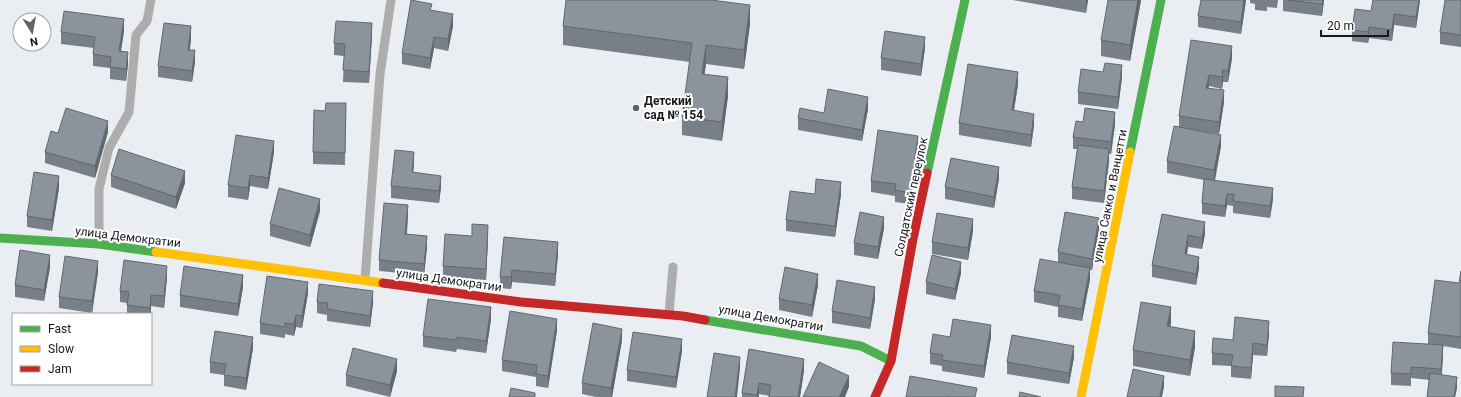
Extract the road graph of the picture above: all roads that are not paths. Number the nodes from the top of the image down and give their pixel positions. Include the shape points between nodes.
1 (151, 0) edge
2 (391, 0) edge
3 (965, 0) edge
4 (1161, 0) edge
5 (0, 238) edge
6 (99, 244) junction
7 (673, 267) dead end
8 (364, 280) junction
9 (669, 314) junction
10 (891, 361) junction
11 (875, 397) edge
12 (1081, 397) edge

1 - 6 lane via 147,21 136,35 129,112 110,148 99,189
2 - 8 lane via 380,74
3 - 10 street, Солдатский переулок via 913,239
4 - 12 street, улица Сакко и Ванцетти
5 - 6 street, улица Демократии
6 - 8 street, улица Демократии
7 - 9 lane
8 - 9 street, улица Демократии via 521,302
9 - 10 street, улица Демократии via 861,346
10 - 11 street, Солдатский переулок

